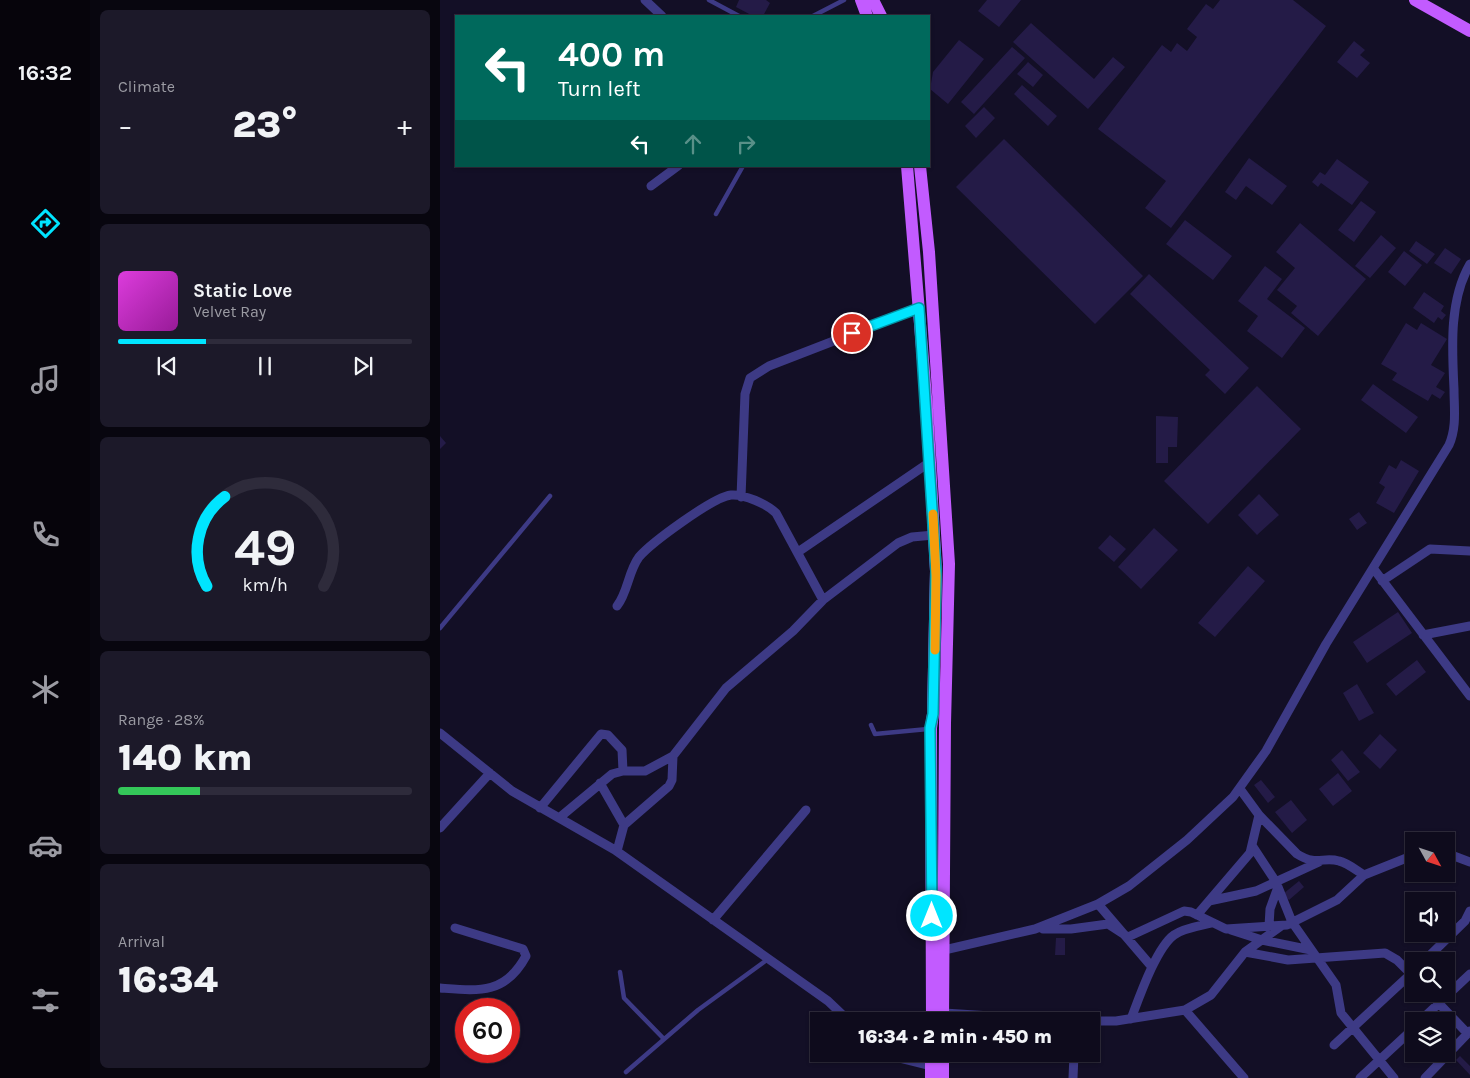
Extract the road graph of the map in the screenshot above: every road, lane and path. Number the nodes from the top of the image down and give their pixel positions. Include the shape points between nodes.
1 (709, 0) edge
2 (844, 0) edge
3 (861, 0) edge
4 (873, 0) edge
5 (1415, 0) edge
6 (651, 2) edge
7 (661, 15) edge
8 (737, 15) edge
9 (815, 15) edge
10 (867, 15) edge
11 (880, 15) edge
12 (1470, 31) edge
13 (677, 167) edge
14 (742, 167) edge
15 (907, 167) edge
16 (920, 167) edge
17 (651, 186) dead end
18 (716, 214) dead end
19 (928, 241) junction
20 (915, 243) junction
21 (1470, 264) edge
22 (919, 308) junction
23 (930, 462) junction
24 (550, 496) dead end
25 (741, 496) junction
26 (934, 535) junction
27 (1470, 551) edge
28 (798, 552) junction
29 (1372, 568) junction
30 (1382, 581) junction
31 (823, 600) junction
32 (617, 606) dead end
33 (1470, 626) edge
34 (440, 628) edge
35 (1423, 634) junction
36 (1470, 696) edge
37 (871, 725) dead end
38 (930, 728) junction
39 (440, 733) edge
40 (674, 756) junction
41 (623, 771) junction
42 (490, 773) junction
43 (600, 783) junction
44 (1240, 789) junction
45 (540, 808) junction
46 (806, 810) dead end
47 (1259, 816) junction
48 (559, 818) junction
49 (624, 825) junction
50 (440, 828) edge
51 (1253, 846) junction
52 (617, 851) junction
53 (1455, 856) edge
54 (1405, 859) edge
55 (1319, 862) junction
56 (1470, 862) edge
57 (1364, 875) junction
58 (1277, 884) junction
59 (1209, 901) junction
60 (1098, 904) junction
61 (1470, 911) edge
62 (1197, 915) junction
63 (713, 920) junction
64 (1292, 922) junction
65 (1212, 923) junction
66 (1468, 923) edge
67 (1269, 926) junction
68 (1281, 926) junction
69 (455, 928) dead end
70 (1035, 929) junction
71 (1226, 929) junction
72 (1128, 937) junction
73 (1262, 940) junction
74 (1311, 950) junction
75 (938, 952) junction
76 (1245, 952) junction
77 (1434, 952) edge
78 (1317, 958) junction
79 (768, 959) junction
80 (1152, 967) junction
81 (1405, 967) edge
82 (620, 972) dead end
83 (1470, 974) edge
84 (1405, 981) edge
85 (440, 988) edge
86 (1439, 1003) junction
87 (1185, 1010) junction
88 (840, 1012) edge
89 (933, 1012) edge
90 (944, 1012) edge
91 (1430, 1012) edge
92 (1131, 1018) junction
93 (1100, 1020) edge
94 (1354, 1027) junction
95 (1469, 1032) edge
96 (1405, 1037) edge
97 (664, 1039) junction
98 (1334, 1045) dead end
99 (1381, 1060) junction
100 (911, 1062) edge
101 (1074, 1062) edge
102 (936, 1069) edge
103 (626, 1072) dead end
104 (1073, 1078) edge
105 (1244, 1078) edge
106 (1360, 1078) edge
107 (1394, 1078) edge
108 (1425, 1078) edge

1 - 8 lane
2 - 9 lane
3 - 10 main road
4 - 11 main road
5 - 12 main road
6 - 7 street
13 - 17 street
14 - 18 lane
15 - 20 main road
16 - 19 main road
19 - 20 main road
19 - 75 main road via 950,564
20 - 22 main road
21 - 29 street via 1461,284 1452,332 1453,437
22 - 23 main road
22 - 25 street via 769,366 750,378 745,394
23 - 26 main road
23 - 28 street
24 - 34 lane
25 - 28 street via 770,508 781,520
25 - 32 street via 730,495 717,501 666,533 643,553
26 - 31 street via 912,537 898,543
26 - 38 main road via 936,586
27 - 30 street via 1430,548
28 - 31 street
29 - 30 street
29 - 44 street via 1266,751
30 - 35 street
31 - 40 street via 793,631 726,688
33 - 35 street
35 - 36 street
37 - 38 lane via 875,734
38 - 75 main road
39 - 42 street
40 - 41 street via 645,771
40 - 49 street via 669,786
41 - 43 street
41 - 45 street via 622,750 608,735 601,734
42 - 45 street
42 - 50 street
43 - 48 street
43 - 49 street
44 - 47 street
44 - 60 street via 1187,840 1130,886
45 - 48 street
46 - 63 street
47 - 51 street
47 - 55 street via 1297,854
48 - 52 street
49 - 52 street
51 - 58 street
51 - 59 street
52 - 63 street
53 - 56 street
54 - 57 street
55 - 57 street via 1339,860
55 - 58 street
57 - 64 street via 1337,900
58 - 59 street
58 - 64 street
58 - 67 street
59 - 62 street
60 - 70 street
60 - 72 street
61 - 66 street
62 - 65 street
62 - 72 street via 1184,911
63 - 79 street
64 - 68 street
64 - 74 street
65 - 71 street
65 - 80 street via 1175,935
66 - 77 street
67 - 68 street
67 - 71 street
68 - 73 street
69 - 85 street via 523,949 526,956 498,986 477,990
70 - 72 street via 1108,924
70 - 75 street
71 - 73 street
72 - 80 street
73 - 74 street
73 - 76 street
74 - 78 street
75 - 89 main road
75 - 90 main road
76 - 78 street via 1288,960
76 - 87 street via 1211,995
78 - 81 street via 1385,953
78 - 94 street via 1336,985 1339,1009
79 - 88 street
79 - 97 lane via 704,1005
80 - 92 street
82 - 97 lane via 624,998
83 - 86 street
84 - 94 street
86 - 91 street
86 - 95 street
87 - 92 street
87 - 105 street
92 - 93 street
94 - 98 street
94 - 99 street
95 - 108 street
96 - 99 street
97 - 103 lane
99 - 106 street
99 - 107 street
100 - 102 street
101 - 104 street

